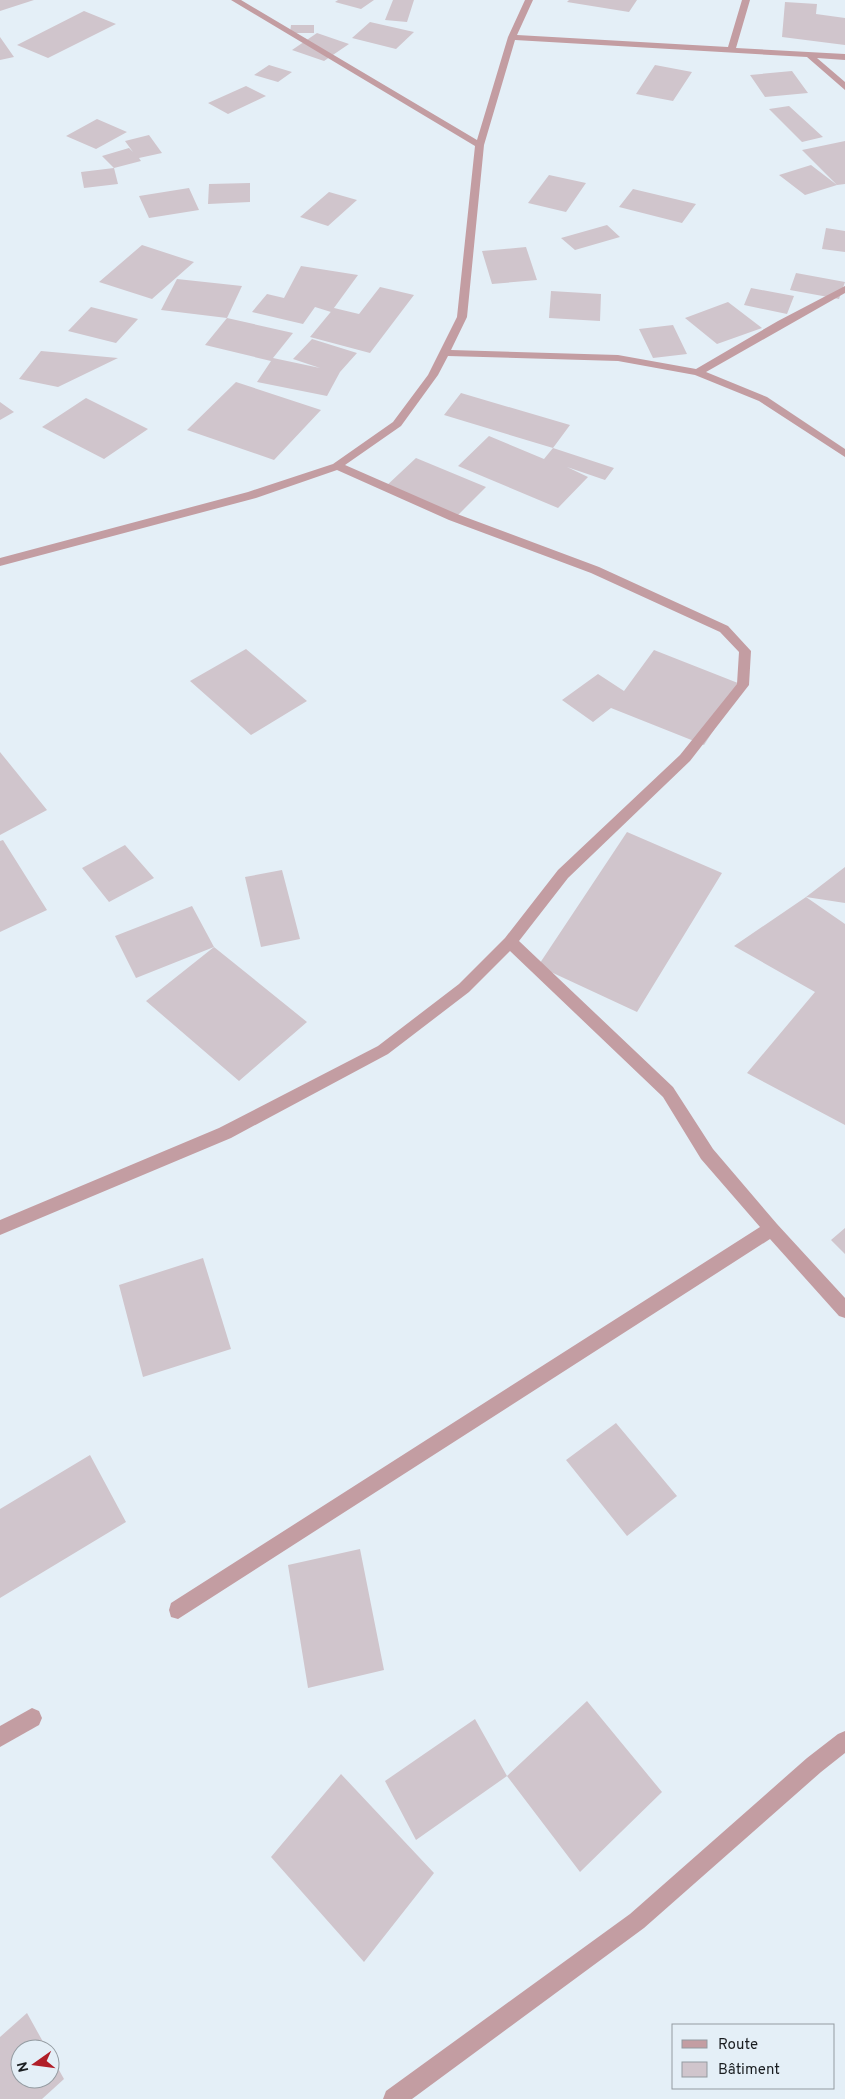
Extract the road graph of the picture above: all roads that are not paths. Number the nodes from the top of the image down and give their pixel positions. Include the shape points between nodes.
1 (235, 0) edge
2 (529, 0) edge
3 (746, 0) edge
4 (512, 37) junction
5 (732, 49) junction
6 (809, 55) junction
7 (845, 56) edge
8 (845, 86) edge
9 (480, 145) junction
10 (845, 290) edge
11 (444, 353) junction
12 (698, 372) junction
13 (845, 454) edge
14 (337, 466) junction
15 (0, 562) edge
16 (510, 942) junction
17 (0, 1228) edge
18 (771, 1229) junction
19 (845, 1310) edge
20 (178, 1610) dead end
21 (32, 1718) dead end
22 (0, 1737) edge
23 (845, 1741) edge
24 (394, 2099) edge

1 - 9 street
2 - 4 street
3 - 5 street
4 - 5 street
4 - 9 street
5 - 6 street
6 - 7 street
6 - 8 street
9 - 11 street via 462,317
10 - 12 street
11 - 12 street via 618,358
11 - 14 street via 433,376 397,424
12 - 13 street via 763,399
14 - 15 street via 252,496
14 - 16 street via 453,517 595,570 724,629 745,651 743,685 685,758 563,874
16 - 17 street via 464,988 383,1050 226,1133
16 - 18 street via 668,1092 707,1154
18 - 19 street
18 - 20 street
21 - 22 street
23 - 24 street via 637,1921

